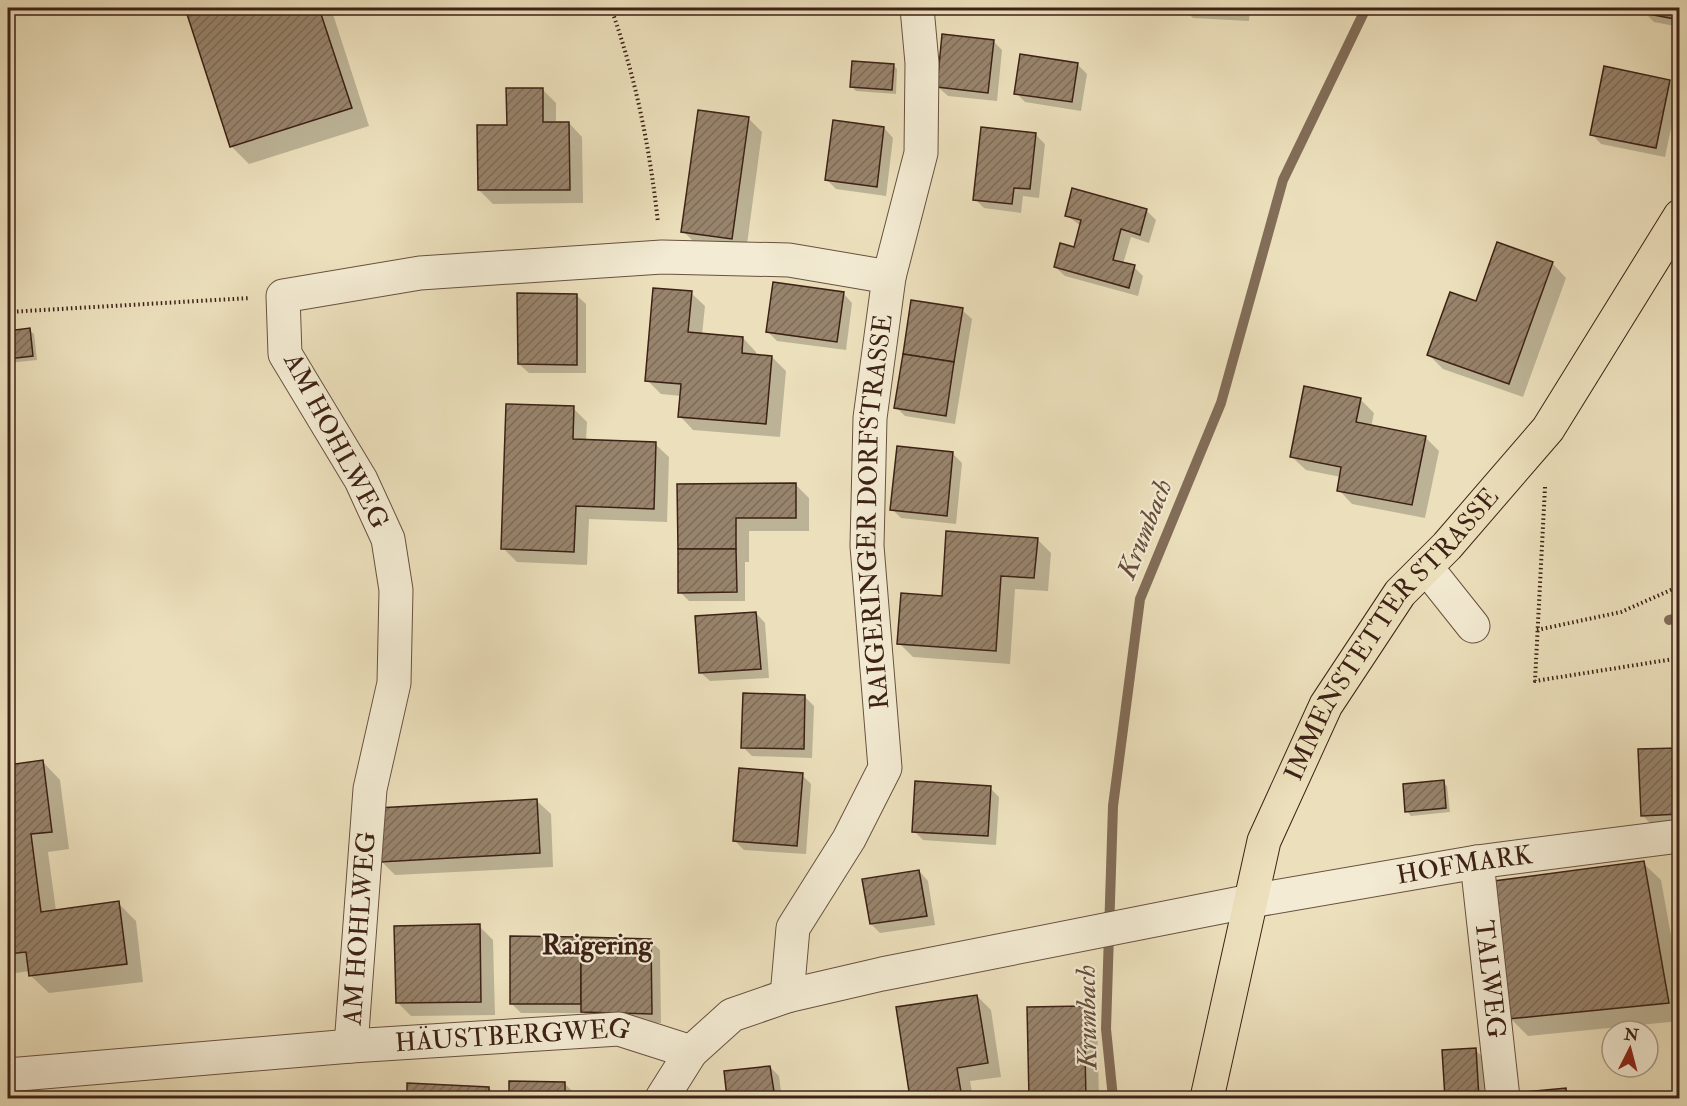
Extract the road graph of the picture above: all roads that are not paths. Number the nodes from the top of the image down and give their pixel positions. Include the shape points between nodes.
1 (918, 8) edge
2 (1680, 216) edge
3 (889, 277) junction
4 (1426, 567) junction
5 (1473, 626) dead end
6 (1680, 836) edge
7 (1477, 862) junction
8 (1251, 901) junction
9 (787, 996) junction
10 (351, 1046) junction
11 (691, 1052) junction
12 (8, 1075) edge
13 (662, 1098) edge
14 (1207, 1098) edge
15 (1503, 1098) edge

1 - 3 street, RAIGERINGER DORFSTRASSE via 921,153
2 - 4 main road, IMMENSTETTER STRASSE via 1548,429
3 - 9 street, RAIGERINGER DORFSTRASSE via 870,418 867,546 885,768 849,839 793,928
3 - 10 street, AM HOHLWEG via 789,260 662,257 420,273 284,296 285,354 361,480 388,539 396,590 394,683 369,789
4 - 5 street
4 - 8 main road, IMMENSTETTER STRASSE via 1400,593 1326,705 1264,841
6 - 7 street, HOFMARK
7 - 8 street, HOFMARK
7 - 15 street, TALWEG
8 - 9 street, HOFMARK
8 - 14 main road, IMMENSTETTER STRASSE
9 - 11 street, HOFMARK via 732,1015
10 - 11 street, HÄUSTBERGWEG via 619,1029
10 - 12 street, HÄUSTBERGWEG
11 - 13 street, HOFMARK

